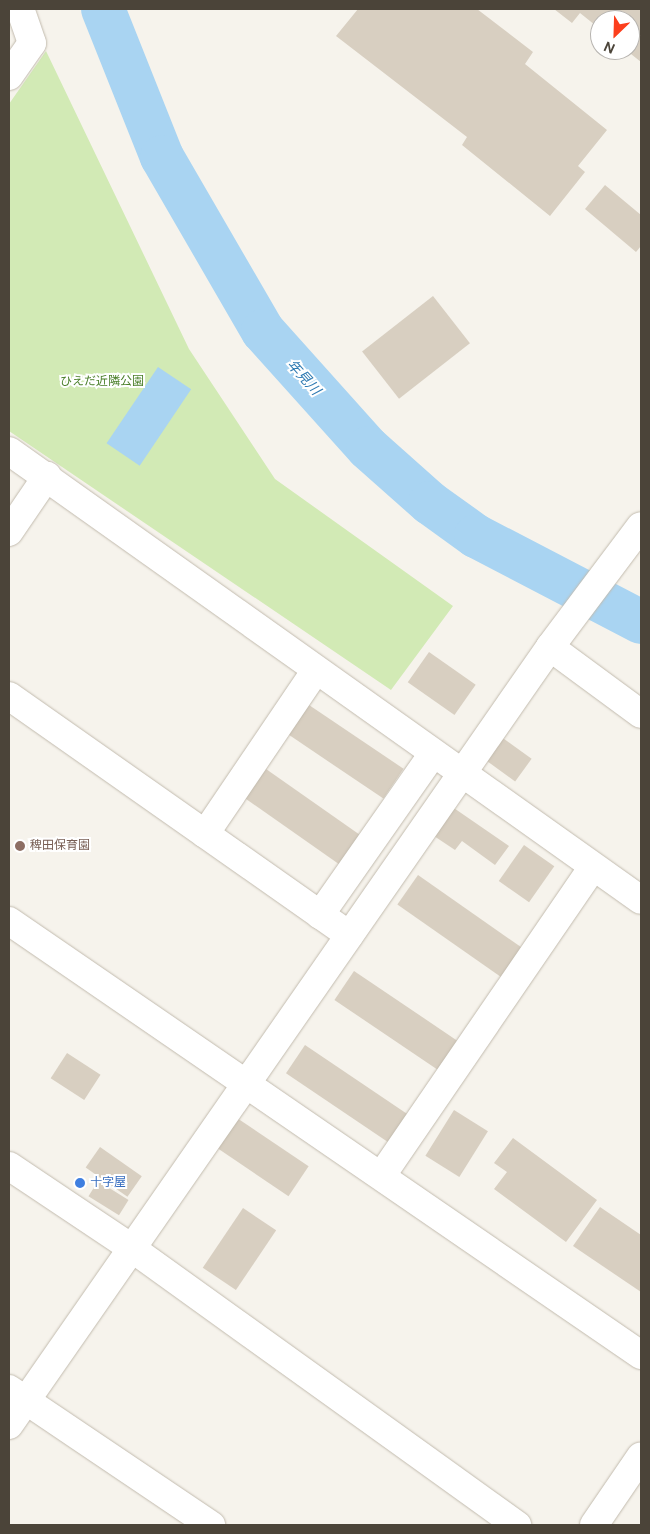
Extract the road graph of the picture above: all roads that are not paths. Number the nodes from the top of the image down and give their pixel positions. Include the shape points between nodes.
1 (20, 9) edge
2 (9, 76) edge
3 (9, 451) edge
4 (47, 476) junction
5 (640, 527) edge
6 (9, 532) edge
7 (550, 647) junction
8 (316, 670) junction
9 (9, 696) edge
10 (641, 714) edge
11 (432, 755) junction
12 (460, 775) junction
13 (205, 834) junction
14 (593, 867) junction
15 (641, 900) edge
16 (320, 915) junction
17 (9, 921) edge
18 (349, 935) junction
19 (249, 1083) junction
20 (9, 1166) edge
21 (382, 1175) junction
22 (130, 1247) junction
23 (641, 1355) edge
24 (17, 1395) edge
25 (9, 1425) edge
26 (641, 1456) edge
27 (211, 1525) edge
28 (517, 1525) edge
29 (594, 1525) edge

1 - 2 street via 32,43
3 - 4 street
4 - 6 street
4 - 8 street
5 - 7 street
7 - 10 street
7 - 12 street
8 - 11 street
8 - 13 street
9 - 13 street
11 - 12 street
11 - 16 street
12 - 14 street
12 - 18 street
13 - 16 street
14 - 15 street
14 - 21 street
16 - 18 street
17 - 19 street
18 - 19 street
19 - 21 street
19 - 22 street
20 - 22 street
21 - 23 street
22 - 24 street
22 - 28 street
24 - 25 street
24 - 27 street
26 - 29 street

